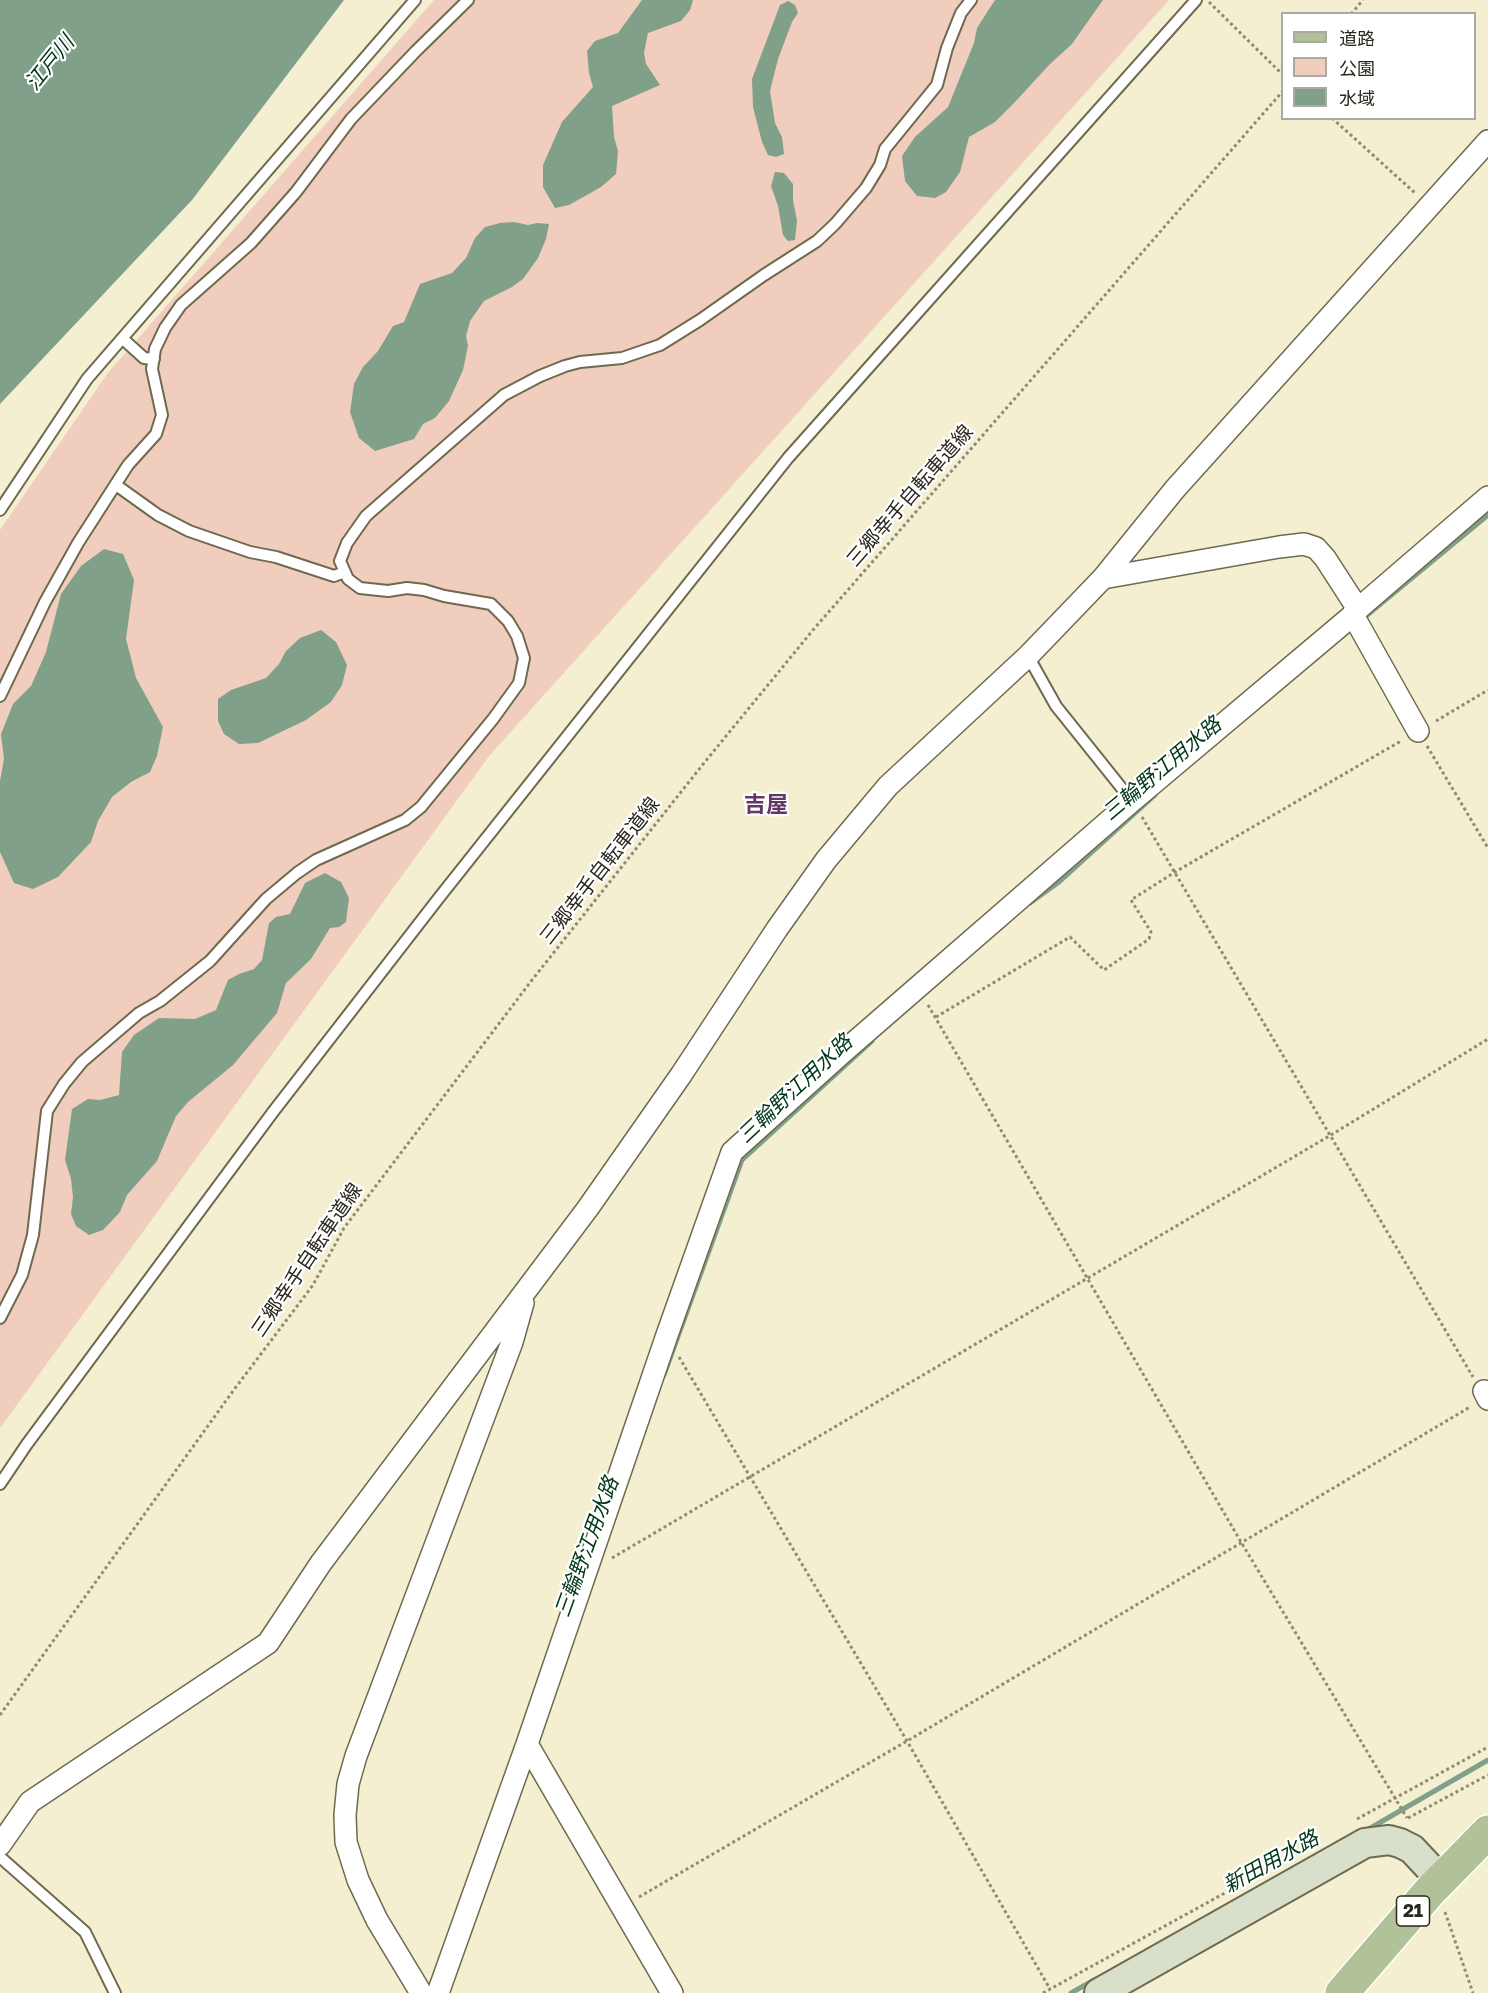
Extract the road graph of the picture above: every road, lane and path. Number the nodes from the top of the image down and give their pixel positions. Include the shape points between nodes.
1 (415, 0) edge
2 (468, 0) edge
3 (971, 0) edge
4 (1196, 0) edge
5 (1363, 0) edge
6 (1209, 2) dead end
7 (1353, 12) edge
8 (1281, 73) edge
9 (1281, 93) edge
10 (1334, 120) edge
11 (1488, 141) edge
12 (1430, 206) junction
13 (123, 339) junction
14 (154, 359) junction
15 (116, 485) junction
16 (1488, 497) edge
17 (0, 510) edge
18 (345, 572) junction
19 (1103, 578) junction
20 (1354, 610) junction
21 (1028, 656) junction
22 (1488, 690) edge
23 (0, 696) edge
24 (1418, 731) junction
25 (1132, 801) junction
26 (1488, 848) edge
27 (1175, 872) junction
28 (917, 989) junction
29 (936, 1017) junction
30 (1488, 1039) edge
31 (1331, 1135) junction
32 (1088, 1277) junction
33 (526, 1291) junction
34 (0, 1318) edge
35 (667, 1335) junction
36 (1486, 1396) edge
37 (750, 1477) junction
38 (0, 1484) edge
39 (1241, 1542) junction
40 (585, 1574) junction
41 (0, 1715) edge
42 (907, 1742) junction
43 (527, 1744) junction
44 (1488, 1775) edge
45 (1401, 1830) junction
46 (1488, 1832) edge
47 (0, 1845) edge
48 (0, 1857) edge
49 (1436, 1886) junction
50 (622, 1907) junction
51 (1050, 1989) dead end
52 (114, 1993) edge
53 (421, 1993) edge
54 (438, 1993) edge
55 (672, 1993) edge
56 (1099, 1993) edge
57 (1342, 1993) edge
58 (1473, 1993) edge

1 - 13 lane
2 - 14 lane via 351,119 296,192 251,243 181,305 165,328
3 - 18 lane via 961,13 947,48 937,85 885,149 866,188 817,241 660,345 622,358 565,366 504,395 366,516 340,561
4 - 38 lane via 788,458 273,1112
5 - 7 path
6 - 8 path
9 - 41 path, 三郷幸手自転車道線 via 813,630 532,980 344,1228 313,1286
10 - 12 path
11 - 12 street
12 - 19 street via 1175,489
13 - 14 lane via 144,358
13 - 17 lane via 87,379
14 - 15 lane via 152,369 162,415 156,434
15 - 18 lane via 189,531 334,576
15 - 23 lane via 45,602
16 - 20 street
18 - 34 lane via 360,588 408,588 491,604 518,636 524,658 519,683 421,807 405,820 316,860 297,873 266,899 210,961 139,1013 82,1062 64,1084 47,1111 33,1235 22,1275
19 - 20 street via 1304,544 1316,548 1325,558
19 - 21 street
20 - 24 street
20 - 25 street
21 - 25 lane via 1056,706
21 - 33 street via 888,786 826,860 602,1189
22 - 24 path
24 - 26 path
24 - 27 path
25 - 27 path
25 - 28 street
27 - 29 path via 1131,900 1152,932 1149,939 1104,970 1070,937
27 - 31 path
28 - 29 path
28 - 35 street via 732,1152
29 - 32 path
30 - 31 path
31 - 32 path
31 - 36 path
32 - 37 path
32 - 39 path
33 - 47 street via 321,1563 268,1643 30,1802
33 - 53 street via 512,1342 348,1784 346,1842 358,1880
35 - 37 path
35 - 40 street
36 - 39 path
37 - 40 path
37 - 42 path
39 - 42 path
39 - 45 path via 1395,1798
40 - 43 street
42 - 50 path
42 - 51 path
43 - 50 street
43 - 54 street
44 - 45 path
45 - 49 street
45 - 56 street via 1389,1840 1365,1844
46 - 49 main road, 21
48 - 52 lane via 85,1932
49 - 57 main road, 21
49 - 58 path
50 - 55 street

